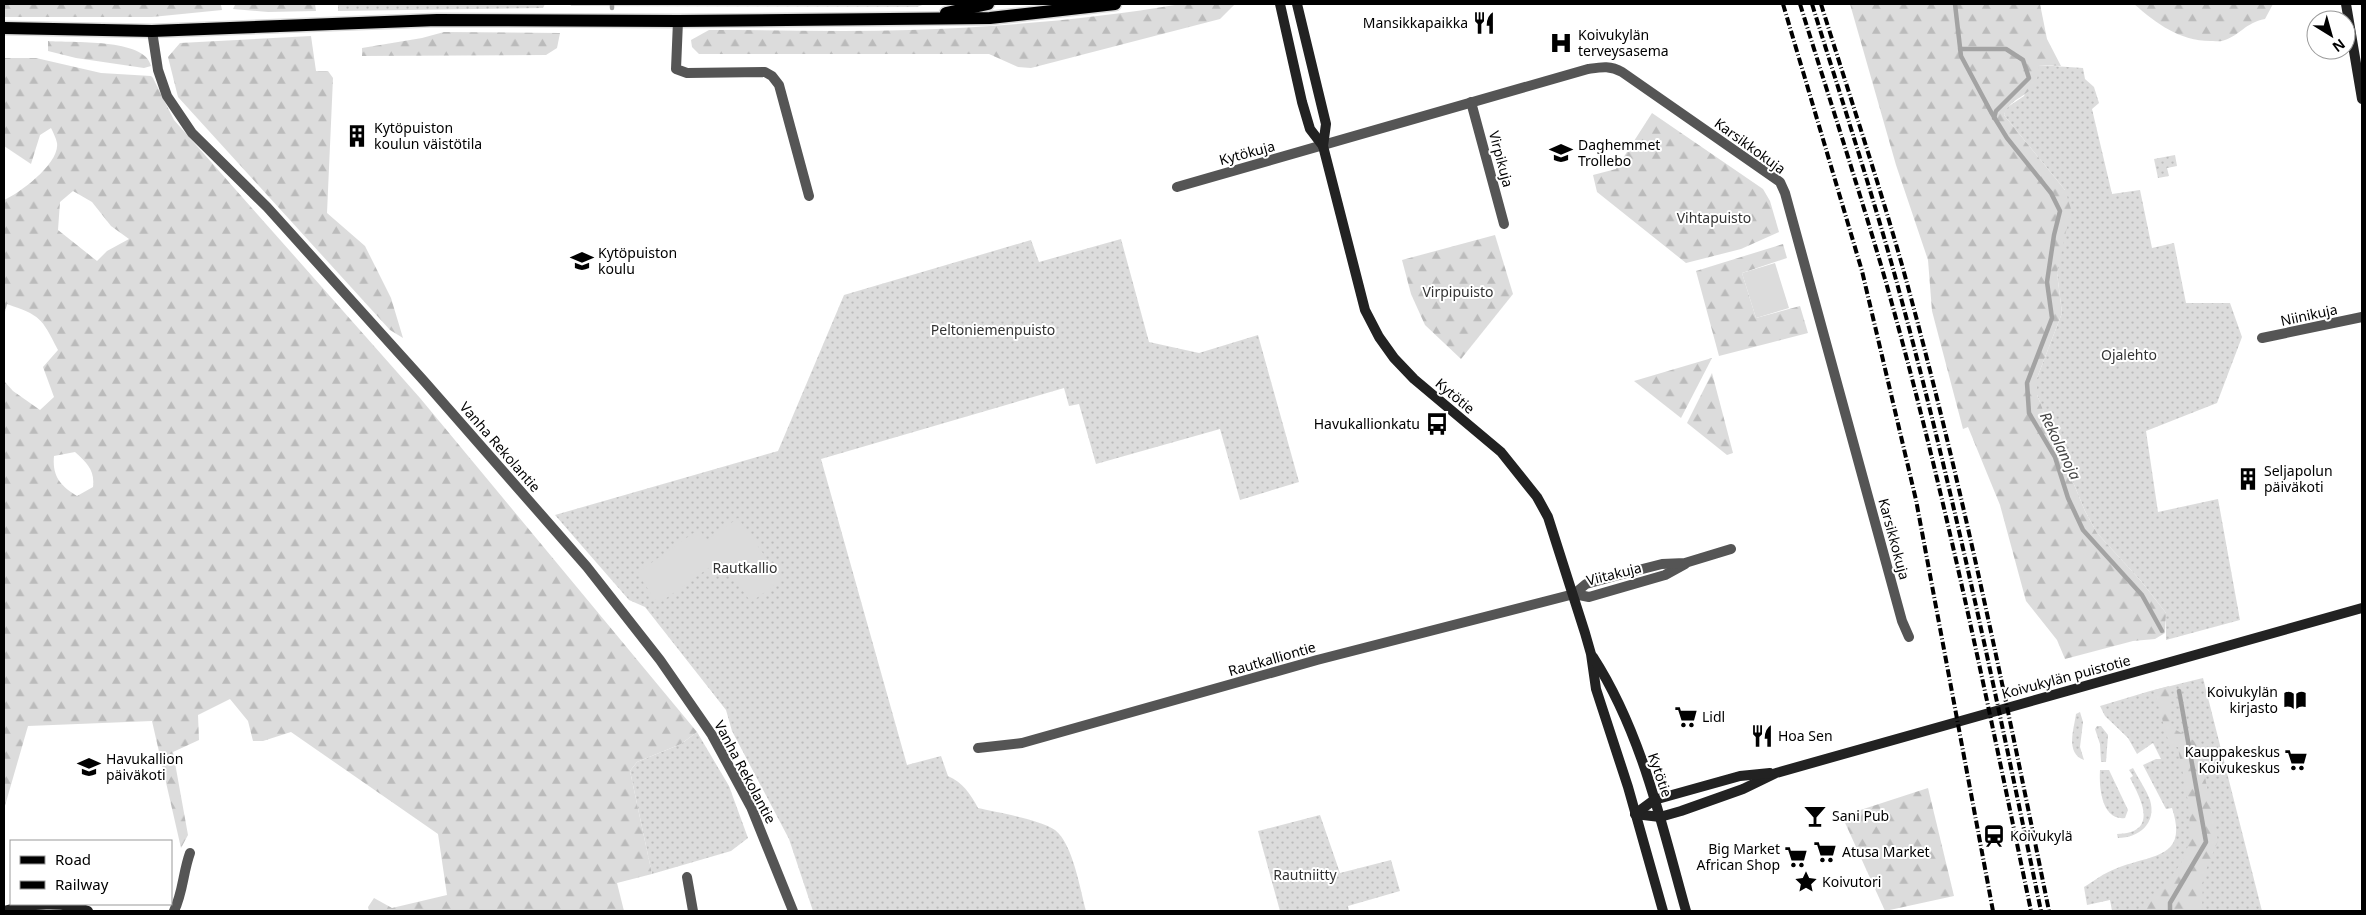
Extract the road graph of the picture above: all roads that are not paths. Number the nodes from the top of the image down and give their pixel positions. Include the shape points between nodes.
1 (988, 4) edge
2 (1115, 4) edge
3 (1280, 4) edge
4 (1297, 4) edge
5 (2346, 4) edge
6 (922, 18) junction
7 (678, 21) junction
8 (4, 28) edge
9 (34, 29) junction
10 (152, 31) junction
11 (4, 34) edge
12 (2362, 99) edge
13 (1471, 102) junction
14 (1323, 146) junction
15 (1177, 187) dead end
16 (809, 196) dead end
17 (1504, 224) dead end
18 (2362, 317) edge
19 (2262, 338) dead end
20 (1731, 549) dead end
21 (1574, 594) junction
22 (2362, 608) edge
23 (1909, 637) dead end
24 (1591, 654) junction
25 (978, 748) dead end
26 (1776, 773) junction
27 (1654, 800) junction
28 (1635, 814) junction
29 (1660, 817) junction
30 (190, 853) dead end
31 (687, 876) dead end
32 (4, 911) edge
33 (88, 911) edge
34 (174, 911) edge
35 (693, 911) edge
36 (794, 911) edge
37 (1663, 911) edge
38 (1686, 911) edge

1 - 6 main road
2 - 6 main road via 990,18
3 - 14 street, Kytötie via 1302,102 1310,128
4 - 14 street, Kytötie via 1326,124
5 - 12 street
6 - 7 main road
7 - 10 main road via 437,20
7 - 16 street via 676,69 687,73 765,72 779,85
8 - 9 main road
9 - 10 main road
9 - 11 main road
10 - 36 street, Vanha Rekolantie via 158,70 167,96 192,133 267,207 424,381 588,567 660,660 712,735 751,807
13 - 14 street, Karsikkokuja
13 - 17 street, Virpikuja
13 - 23 street, Karsikkokuja via 1588,69 1613,67 1780,182
14 - 15 street, Kytökuja
14 - 21 street, Kytötie via 1365,310 1379,337 1414,379 1501,452 1537,497 1557,540
18 - 19 street, Niinikuja
20 - 21 street, Viitakuja via 1685,563 1665,575 1590,597
21 - 24 street, Kytötie
21 - 25 street, Rautkalliontie via 1317,660 1022,743
22 - 26 street, Koivukylän puistotie
24 - 27 street, Kytötie via 1605,676 1633,737
24 - 28 street, Kytötie via 1596,689
26 - 27 street, Koivukylän puistotie via 1740,776
26 - 29 street, Koivukylän puistotie
27 - 28 street, Koivukylän puistotie
27 - 29 street, Kytötie
28 - 29 street, Koivukylän puistotie
28 - 37 street, Kytötie
29 - 38 street, Kytötie
30 - 34 street
31 - 35 street
32 - 33 street via 47,905

